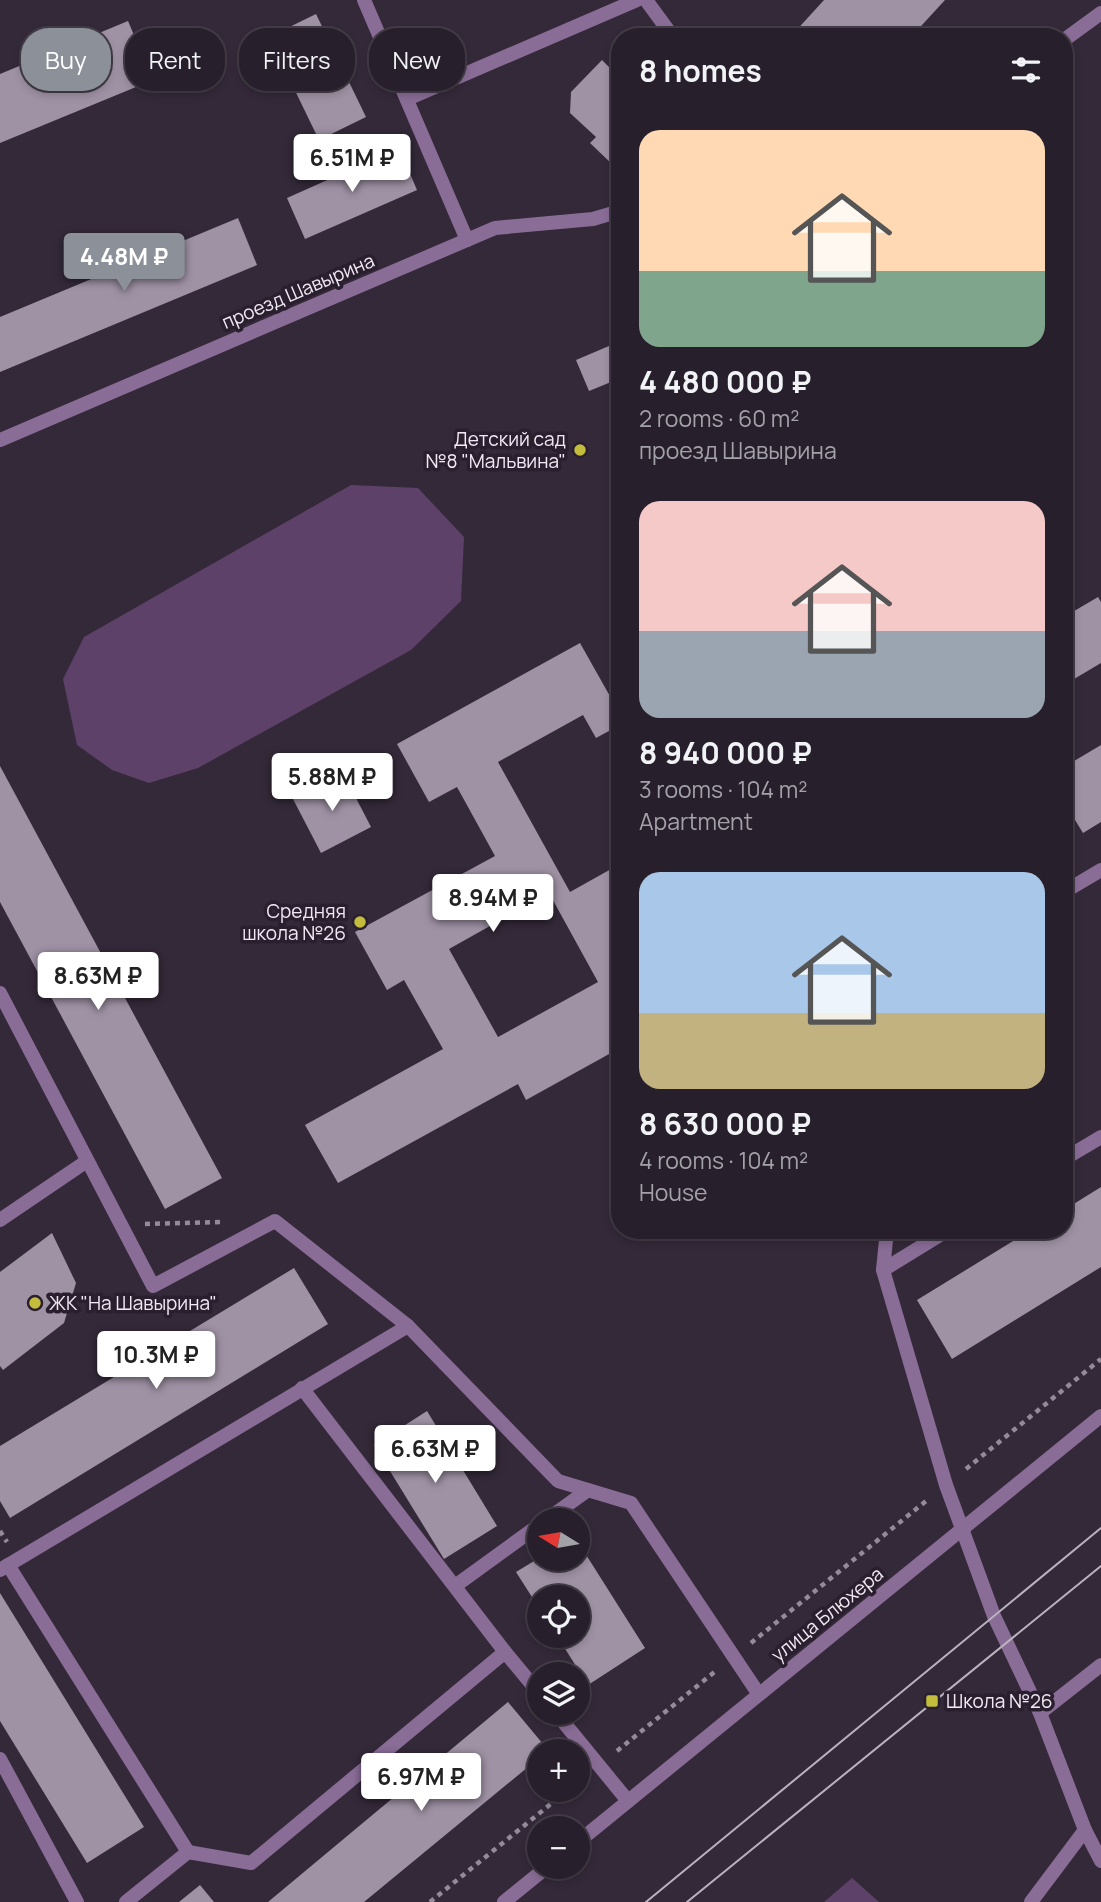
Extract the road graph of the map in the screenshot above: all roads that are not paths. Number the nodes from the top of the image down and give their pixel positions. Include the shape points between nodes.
1 (364, 0) edge
2 (637, 0) edge
3 (646, 0) edge
4 (1101, 13) edge
5 (666, 28) edge
6 (1073, 33) edge
7 (407, 99) junction
8 (611, 214) edge
9 (467, 240) junction
10 (0, 440) edge
11 (1101, 870) edge
12 (1073, 887) edge
13 (0, 993) edge
14 (1101, 1137) edge
15 (1073, 1154) edge
16 (87, 1161) junction
17 (0, 1220) edge
18 (886, 1239) edge
19 (933, 1239) edge
20 (883, 1270) junction
21 (408, 1326) junction
22 (302, 1388) junction
23 (1101, 1416) edge
24 (588, 1490) junction
25 (563, 1508) edge
26 (964, 1529) junction
27 (527, 1534) edge
28 (4, 1567) edge
29 (455, 1586) junction
30 (505, 1652) junction
31 (1101, 1665) edge
32 (527, 1679) edge
33 (758, 1693) junction
34 (1040, 1713) junction
35 (566, 1725) edge
36 (0, 1759) edge
37 (628, 1801) junction
38 (1085, 1830) junction
39 (590, 1832) edge
40 (188, 1852) junction
41 (1101, 1861) edge
42 (532, 1879) edge
43 (77, 1902) edge
44 (126, 1902) edge
45 (504, 1902) edge
46 (1031, 1902) edge

1 - 7 street
2 - 7 street
3 - 5 street
4 - 6 street
7 - 9 street
8 - 9 street, проезд Шавырина via 495,228
9 - 10 street, проезд Шавырина
11 - 12 street
13 - 16 street
14 - 15 street
16 - 17 street
16 - 21 street via 153,1286 275,1221
18 - 20 street
19 - 20 street
20 - 26 street via 946,1485
21 - 22 street
21 - 24 street via 558,1481
22 - 28 street
22 - 29 street
23 - 26 street, улица Блюхера
24 - 25 street
24 - 33 street via 631,1503
26 - 33 street, улица Блюхера
26 - 34 street via 994,1616
27 - 29 street
28 - 40 street
29 - 30 street
30 - 32 street
30 - 40 street via 251,1863
31 - 34 street
33 - 37 street, улица Блюхера
34 - 38 street
35 - 37 street
36 - 43 street
37 - 39 street, улица Блюхера
38 - 41 street
38 - 46 street
40 - 44 street
42 - 45 street

